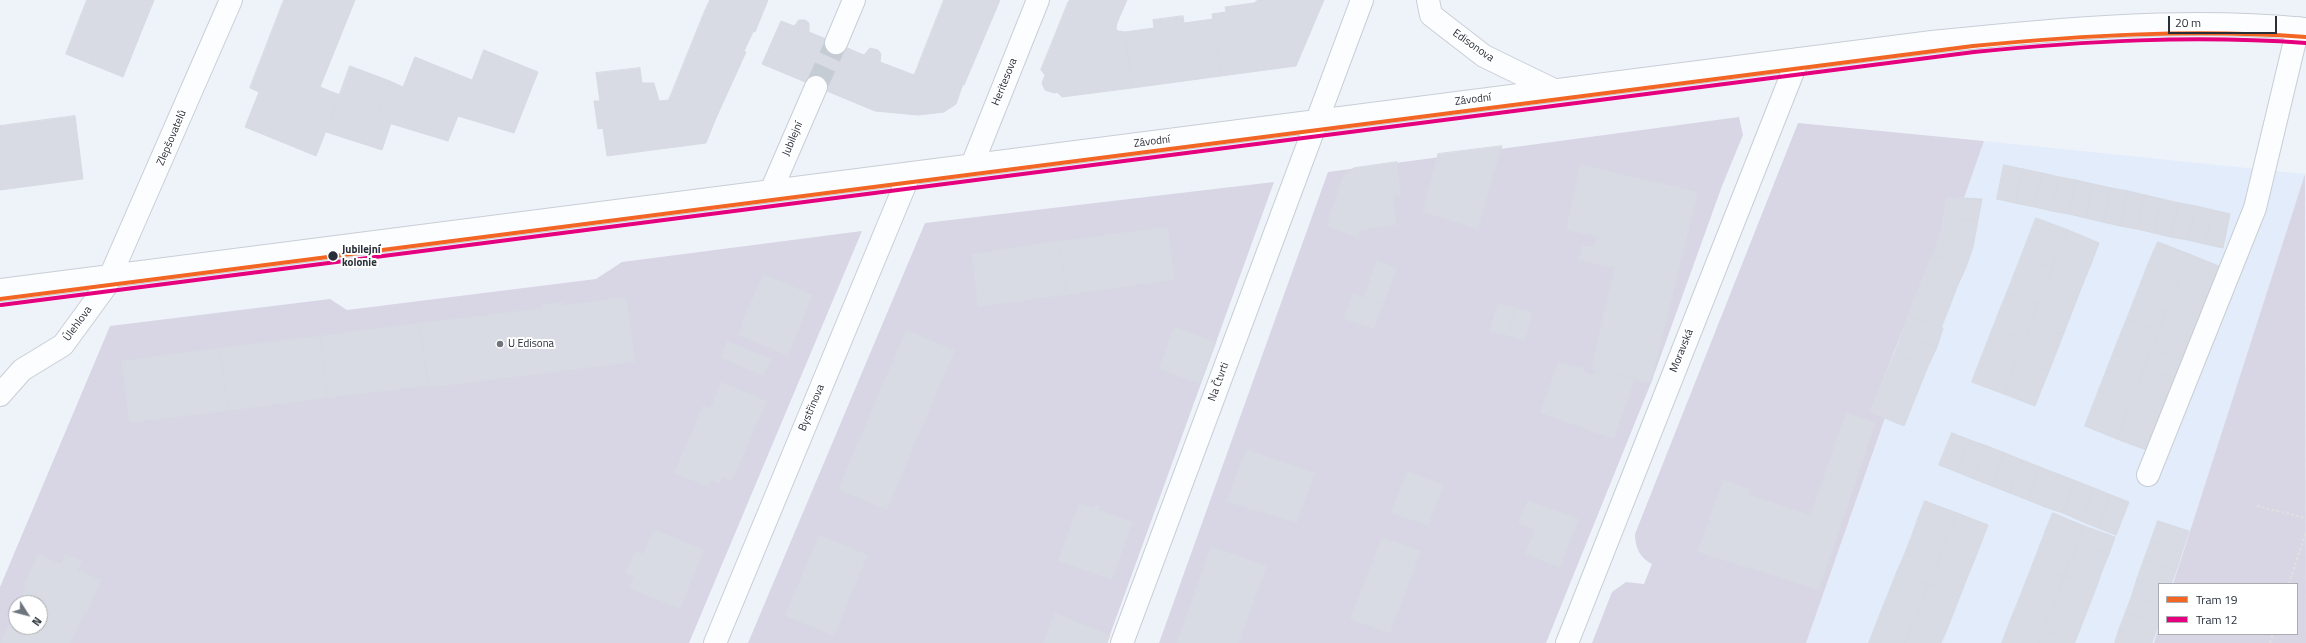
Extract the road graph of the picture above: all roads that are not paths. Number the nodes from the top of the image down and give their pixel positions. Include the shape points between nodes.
1 (231, 0) edge
2 (854, 0) edge
3 (1038, 0) edge
4 (1362, 0) edge
5 (1428, 0) edge
6 (2302, 28) edge
7 (836, 43) tunnel mouth
8 (1798, 59) junction
9 (816, 87) tunnel mouth
10 (1554, 90) junction
11 (1315, 121) junction
12 (972, 165) junction
13 (910, 173) junction
14 (772, 191) junction
15 (111, 276) junction
16 (0, 290) edge
17 (0, 395) edge
18 (2148, 475) dead end
19 (715, 643) edge
20 (1122, 643) edge
21 (1567, 643) edge

1 - 15 street, Zlepšovatelů
2 - 7 street
3 - 12 street, Heritesova
4 - 11 street
5 - 10 street, Edisonova via 1431,15 1484,56
6 - 8 street, Závodní via 2178,24 2064,29
6 - 18 street via 2255,208
8 - 10 street, Závodní
8 - 21 street, Moravská
9 - 14 street, Jubilejní
10 - 11 street, Závodní
11 - 12 street, Závodní
11 - 20 street, Na Čtvrti
12 - 13 street, Závodní
13 - 14 street, Závodní
13 - 19 street, Bystřinova
14 - 15 street, Závodní
15 - 16 street, Závodní
15 - 17 street, Úlehlova via 63,345 22,370

